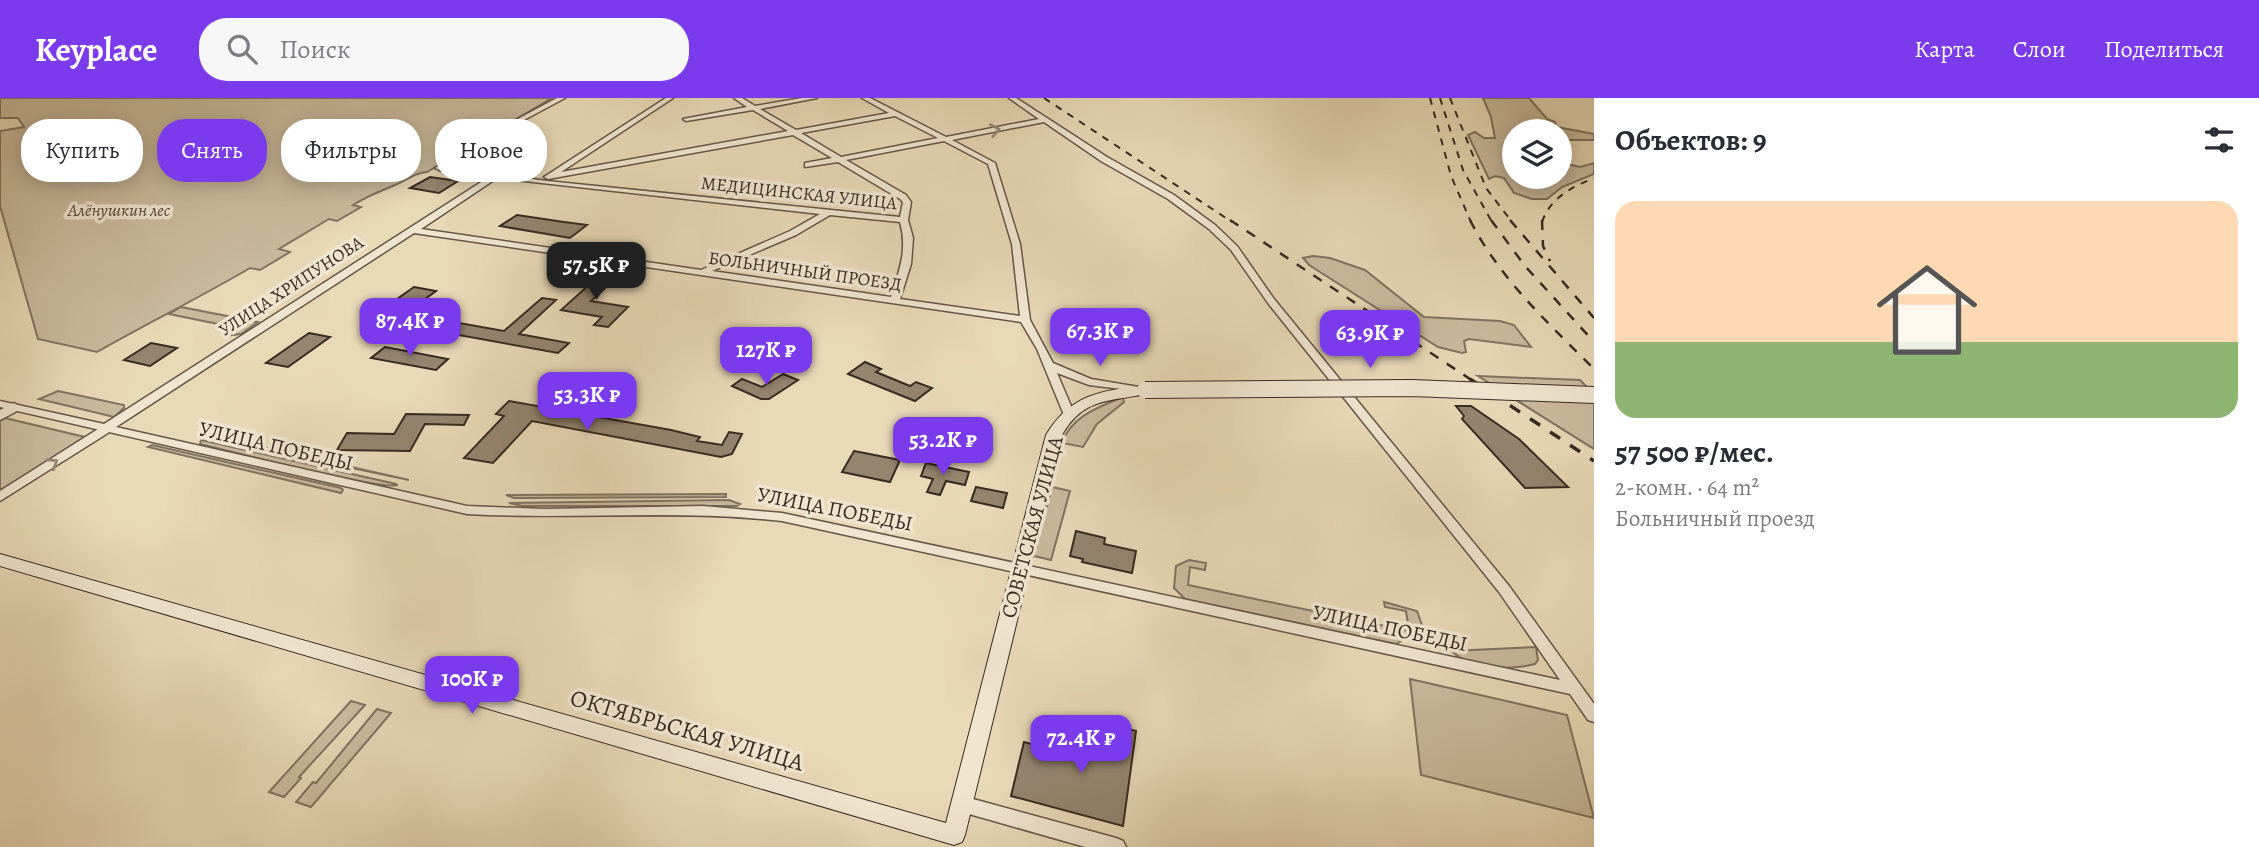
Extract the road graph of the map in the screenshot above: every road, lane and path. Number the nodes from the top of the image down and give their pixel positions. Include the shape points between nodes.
1 (562, 98) edge
2 (670, 98) edge
3 (737, 98) edge
4 (814, 98) edge
5 (865, 98) edge
6 (1012, 98) edge
7 (754, 108) junction
8 (896, 114) junction
9 (522, 119) edge
10 (686, 119) dead end
11 (1045, 120) junction
12 (795, 132) junction
13 (946, 139) junction
14 (839, 159) junction
15 (808, 165) dead end
16 (547, 178) edge
17 (547, 179) edge
18 (547, 180) edge
19 (487, 182) edge
20 (827, 213) junction
21 (904, 220) junction
22 (413, 230) junction
23 (703, 272) junction
24 (895, 300) junction
25 (1025, 320) junction
26 (1048, 365) junction
27 (1145, 390) junction
28 (1594, 395) edge
29 (0, 404) edge
30 (14, 407) junction
31 (1068, 413) junction
32 (0, 416) edge
33 (106, 428) junction
34 (0, 498) edge
35 (0, 560) edge
36 (1019, 569) junction
37 (1575, 689) junction
38 (1594, 716) edge
39 (962, 804) junction
40 (953, 841) edge
41 (1116, 847) edge

1 - 9 street
2 - 16 street
3 - 7 street
4 - 7 street
5 - 8 street, СОВЕТСКАЯ УЛИЦА
6 - 11 street
7 - 10 street
7 - 12 street
8 - 12 street
8 - 13 street, СОВЕТСКАЯ УЛИЦА
13 -> 11 street
11 - 37 street via 1171,197 1234,248 1325,369 1504,589
12 - 14 street
12 - 17 street
13 - 14 street
13 - 25 street, СОВЕТСКАЯ УЛИЦА via 991,163 1016,244
14 - 15 street
14 - 21 street via 903,197 908,208
18 - 20 street, МЕДИЦИНСКАЯ УЛИЦА
19 - 22 street, УЛИЦА ХРИПУНОВА
20 - 21 street, МЕДИЦИНСКАЯ УЛИЦА
20 - 23 street
21 - 24 street via 908,251
22 - 23 street, БОЛЬНИЧНЫЙ ПРОЕЗД
22 - 33 street, УЛИЦА ХРИПУНОВА
23 - 24 street, БОЛЬНИЧНЫЙ ПРОЕЗД
24 - 25 street, БОЛЬНИЧНЫЙ ПРОЕЗД
25 - 26 street, СОВЕТСКАЯ УЛИЦА
26 - 27 street via 1089,382
26 - 31 street, СОВЕТСКАЯ УЛИЦА
27 - 28 main road, СОВЕТСКАЯ УЛИЦА, bridge via 1412,388
27 - 31 main road, СОВЕТСКАЯ УЛИЦА via 1095,398
29 - 30 street, УЛИЦА ПОБЕДЫ
30 - 32 street
30 - 33 street, УЛИЦА ПОБЕДЫ
31 - 36 main road, СОВЕТСКАЯ УЛИЦА via 1054,435
34 -> 33 street
33 - 36 street, УЛИЦА ПОБЕДЫ via 467,510 744,512
35 - 40 main road, ОКТЯБРЬСКАЯ УЛИЦА
36 - 37 street, УЛИЦА ПОБЕДЫ
36 - 39 main road, СОВЕТСКАЯ УЛИЦА
37 - 38 street
39 - 40 main road, СОВЕТСКАЯ УЛИЦА
39 - 41 street

